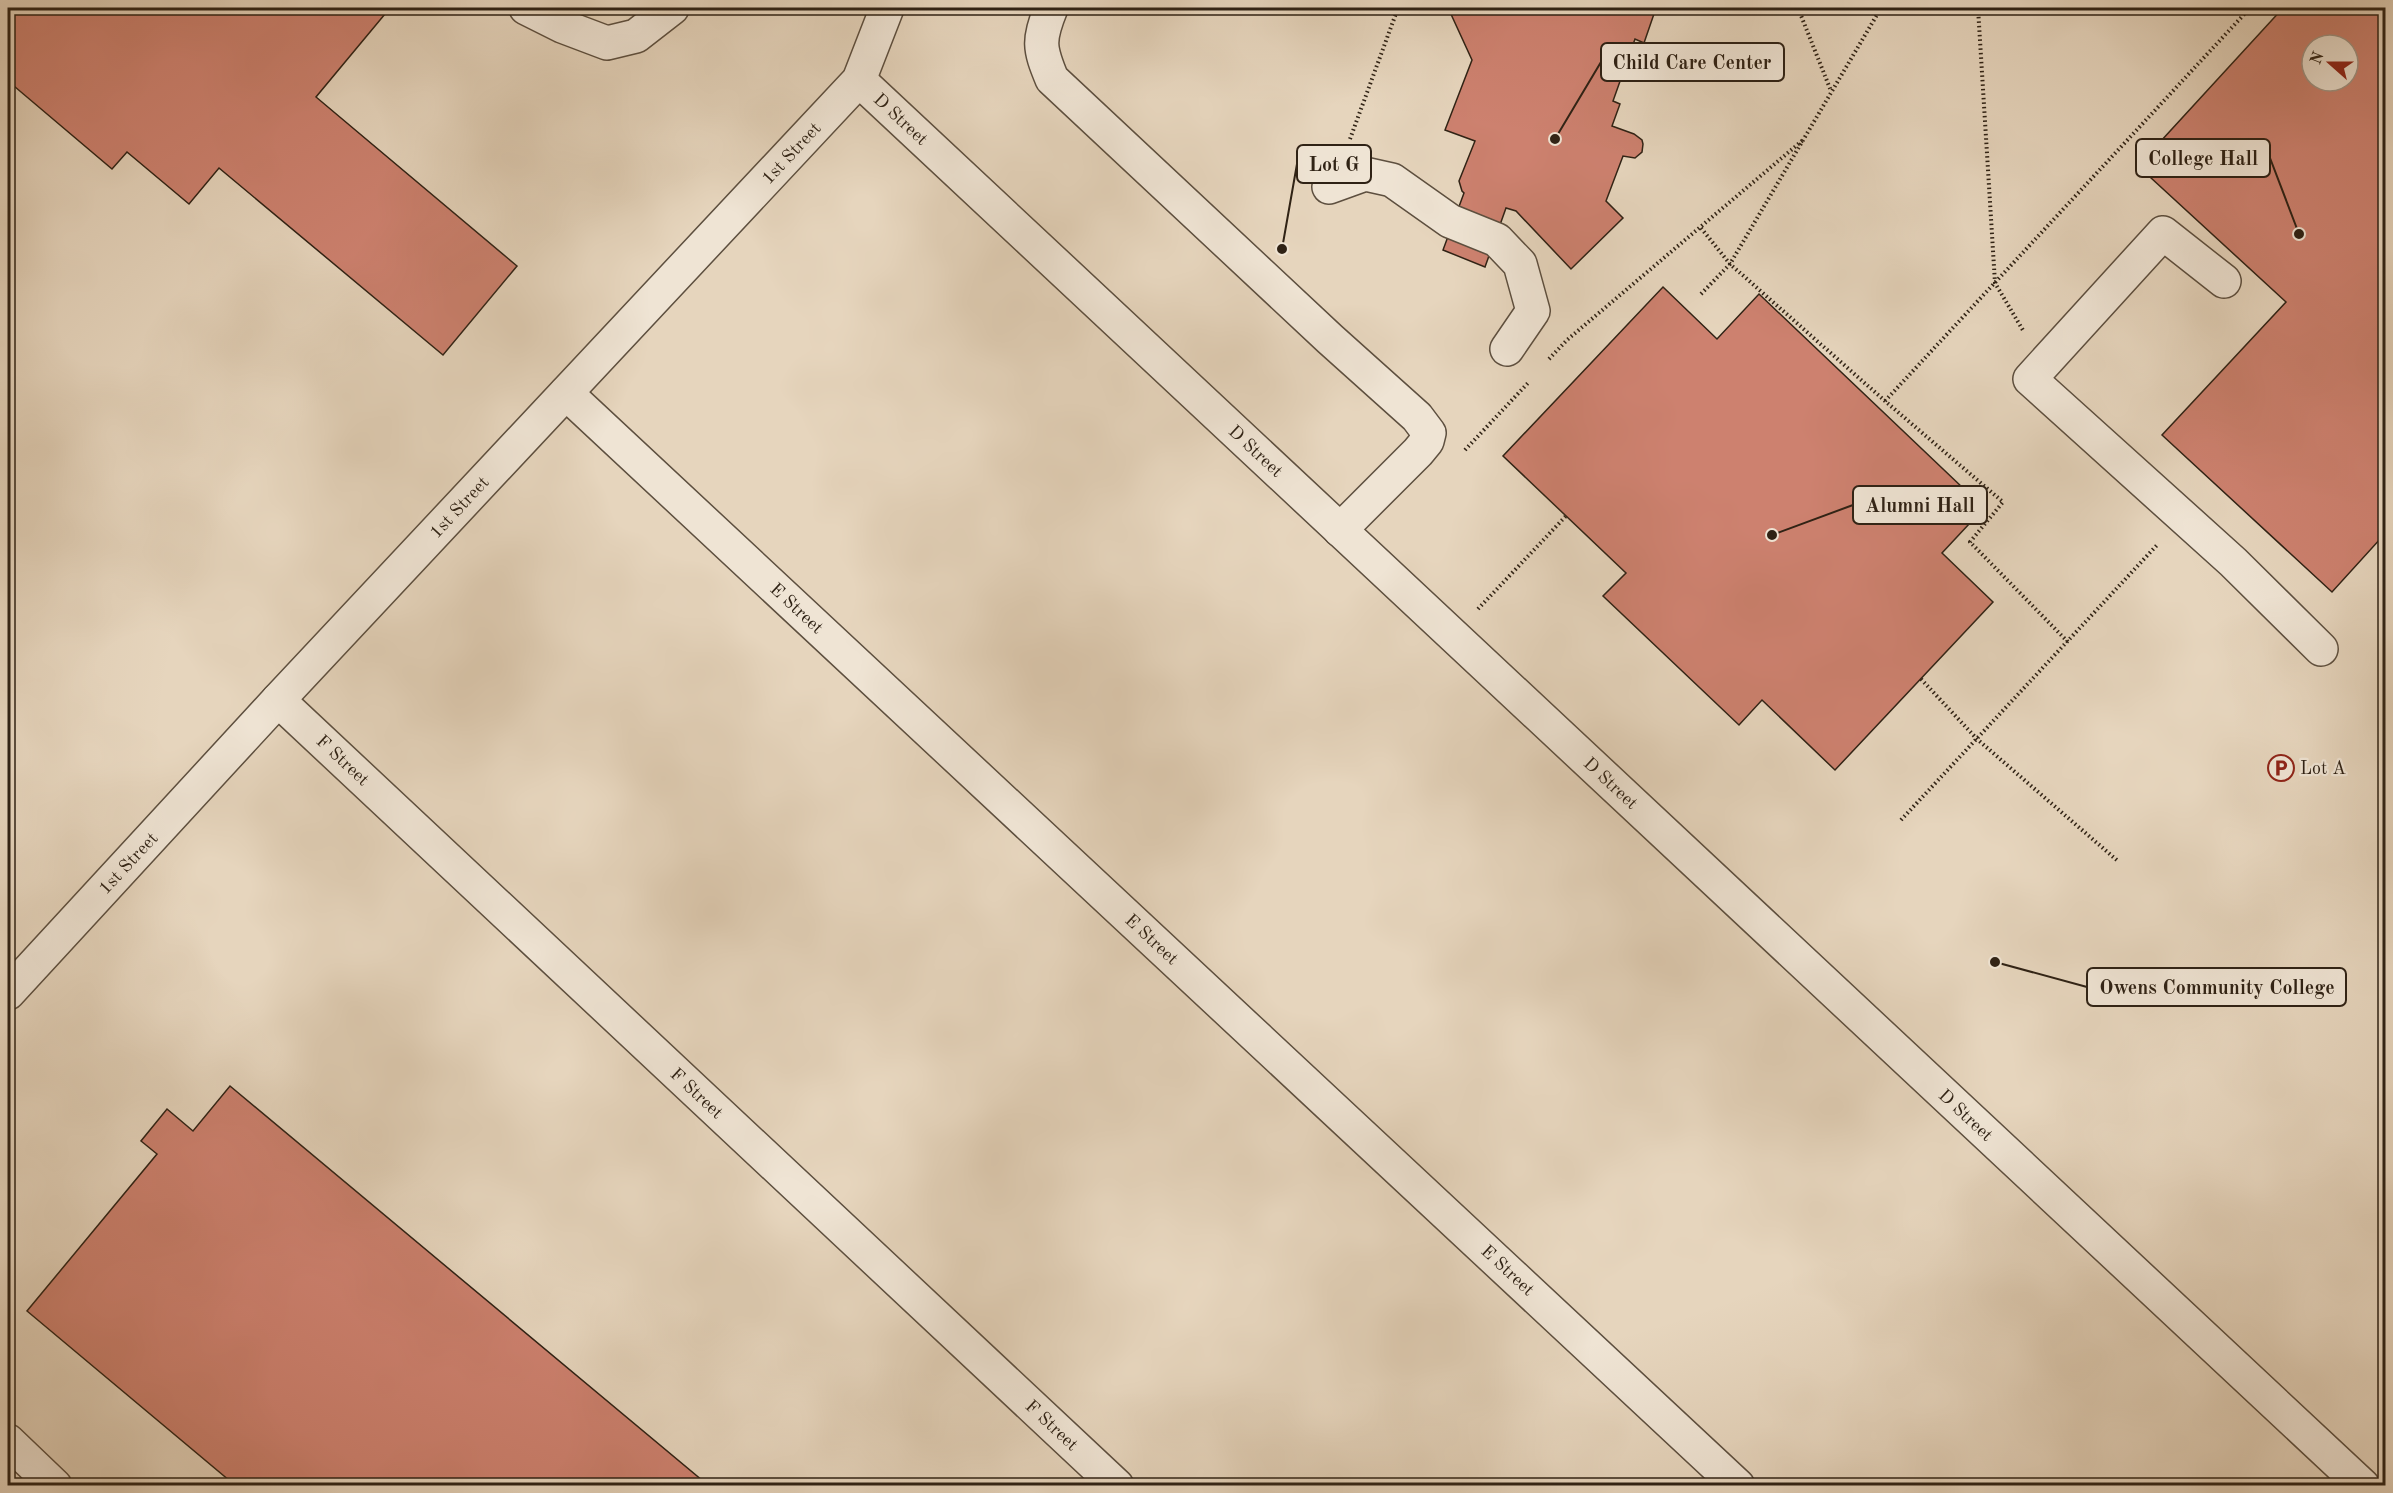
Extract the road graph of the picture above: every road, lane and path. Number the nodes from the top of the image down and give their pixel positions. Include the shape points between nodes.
1 (526, 8) edge
2 (672, 8) edge
3 (887, 8) edge
4 (1050, 8) edge
5 (1398, 8) edge
6 (1798, 8) edge
7 (1881, 8) edge
8 (1978, 8) edge
9 (2250, 8) edge
10 (859, 80) junction
11 (1832, 92) junction
12 (1803, 140) junction
13 (1349, 142) dead end
14 (1329, 187) dead end
15 (1701, 228) junction
16 (1730, 264) junction
17 (2224, 281) dead end
18 (1995, 283) junction
19 (1701, 294) dead end
20 (1507, 349) dead end
21 (2050, 357) junction
22 (1543, 366) dead end
23 (1535, 375) dead end
24 (566, 393) junction
25 (1885, 401) junction
26 (1463, 452) dead end
27 (1566, 516) dead end
28 (2183, 517) junction
29 (1340, 530) junction
30 (1454, 635) junction
31 (2068, 642) junction
32 (2321, 649) dead end
33 (1921, 679) dead end
34 (278, 700) junction
35 (1977, 739) junction
36 (1901, 820) dead end
37 (2119, 862) dead end
38 (8, 993) edge
39 (8, 1441) edge
40 (55, 1485) edge
41 (1117, 1485) edge
42 (1738, 1485) edge
43 (2363, 1485) edge

1 - 2 street via 607,43 636,36
3 - 10 street, 1st Street
4 - 29 street via 1040,46 1052,79 1417,417 1429,433 1418,452
5 - 13 path
6 - 11 path
7 - 11 path
8 - 18 path
9 - 18 path
10 - 24 street, 1st Street
10 - 29 street, D Street
11 - 12 path
12 - 15 path
12 - 16 path
14 - 20 street via 1365,174 1392,180 1450,221 1497,240 1520,264 1533,311
15 - 16 path
15 - 22 path via 1567,340
16 - 19 path
16 - 25 path
17 - 21 street via 2163,233
18 - 21 path via 2022,330
18 - 25 path
21 - 28 street via 2030,380
23 - 26 path
24 - 34 street, 1st Street
24 - 42 street, E Street
25 - 31 path via 2003,502 1970,543
27 - 30 path
28 - 31 path
28 - 32 street
29 - 30 street, D Street
30 - 43 street, D Street
31 - 35 path
33 - 35 path
34 - 38 street, 1st Street
34 - 41 street, F Street
35 - 36 path
35 - 37 path
39 - 40 street

